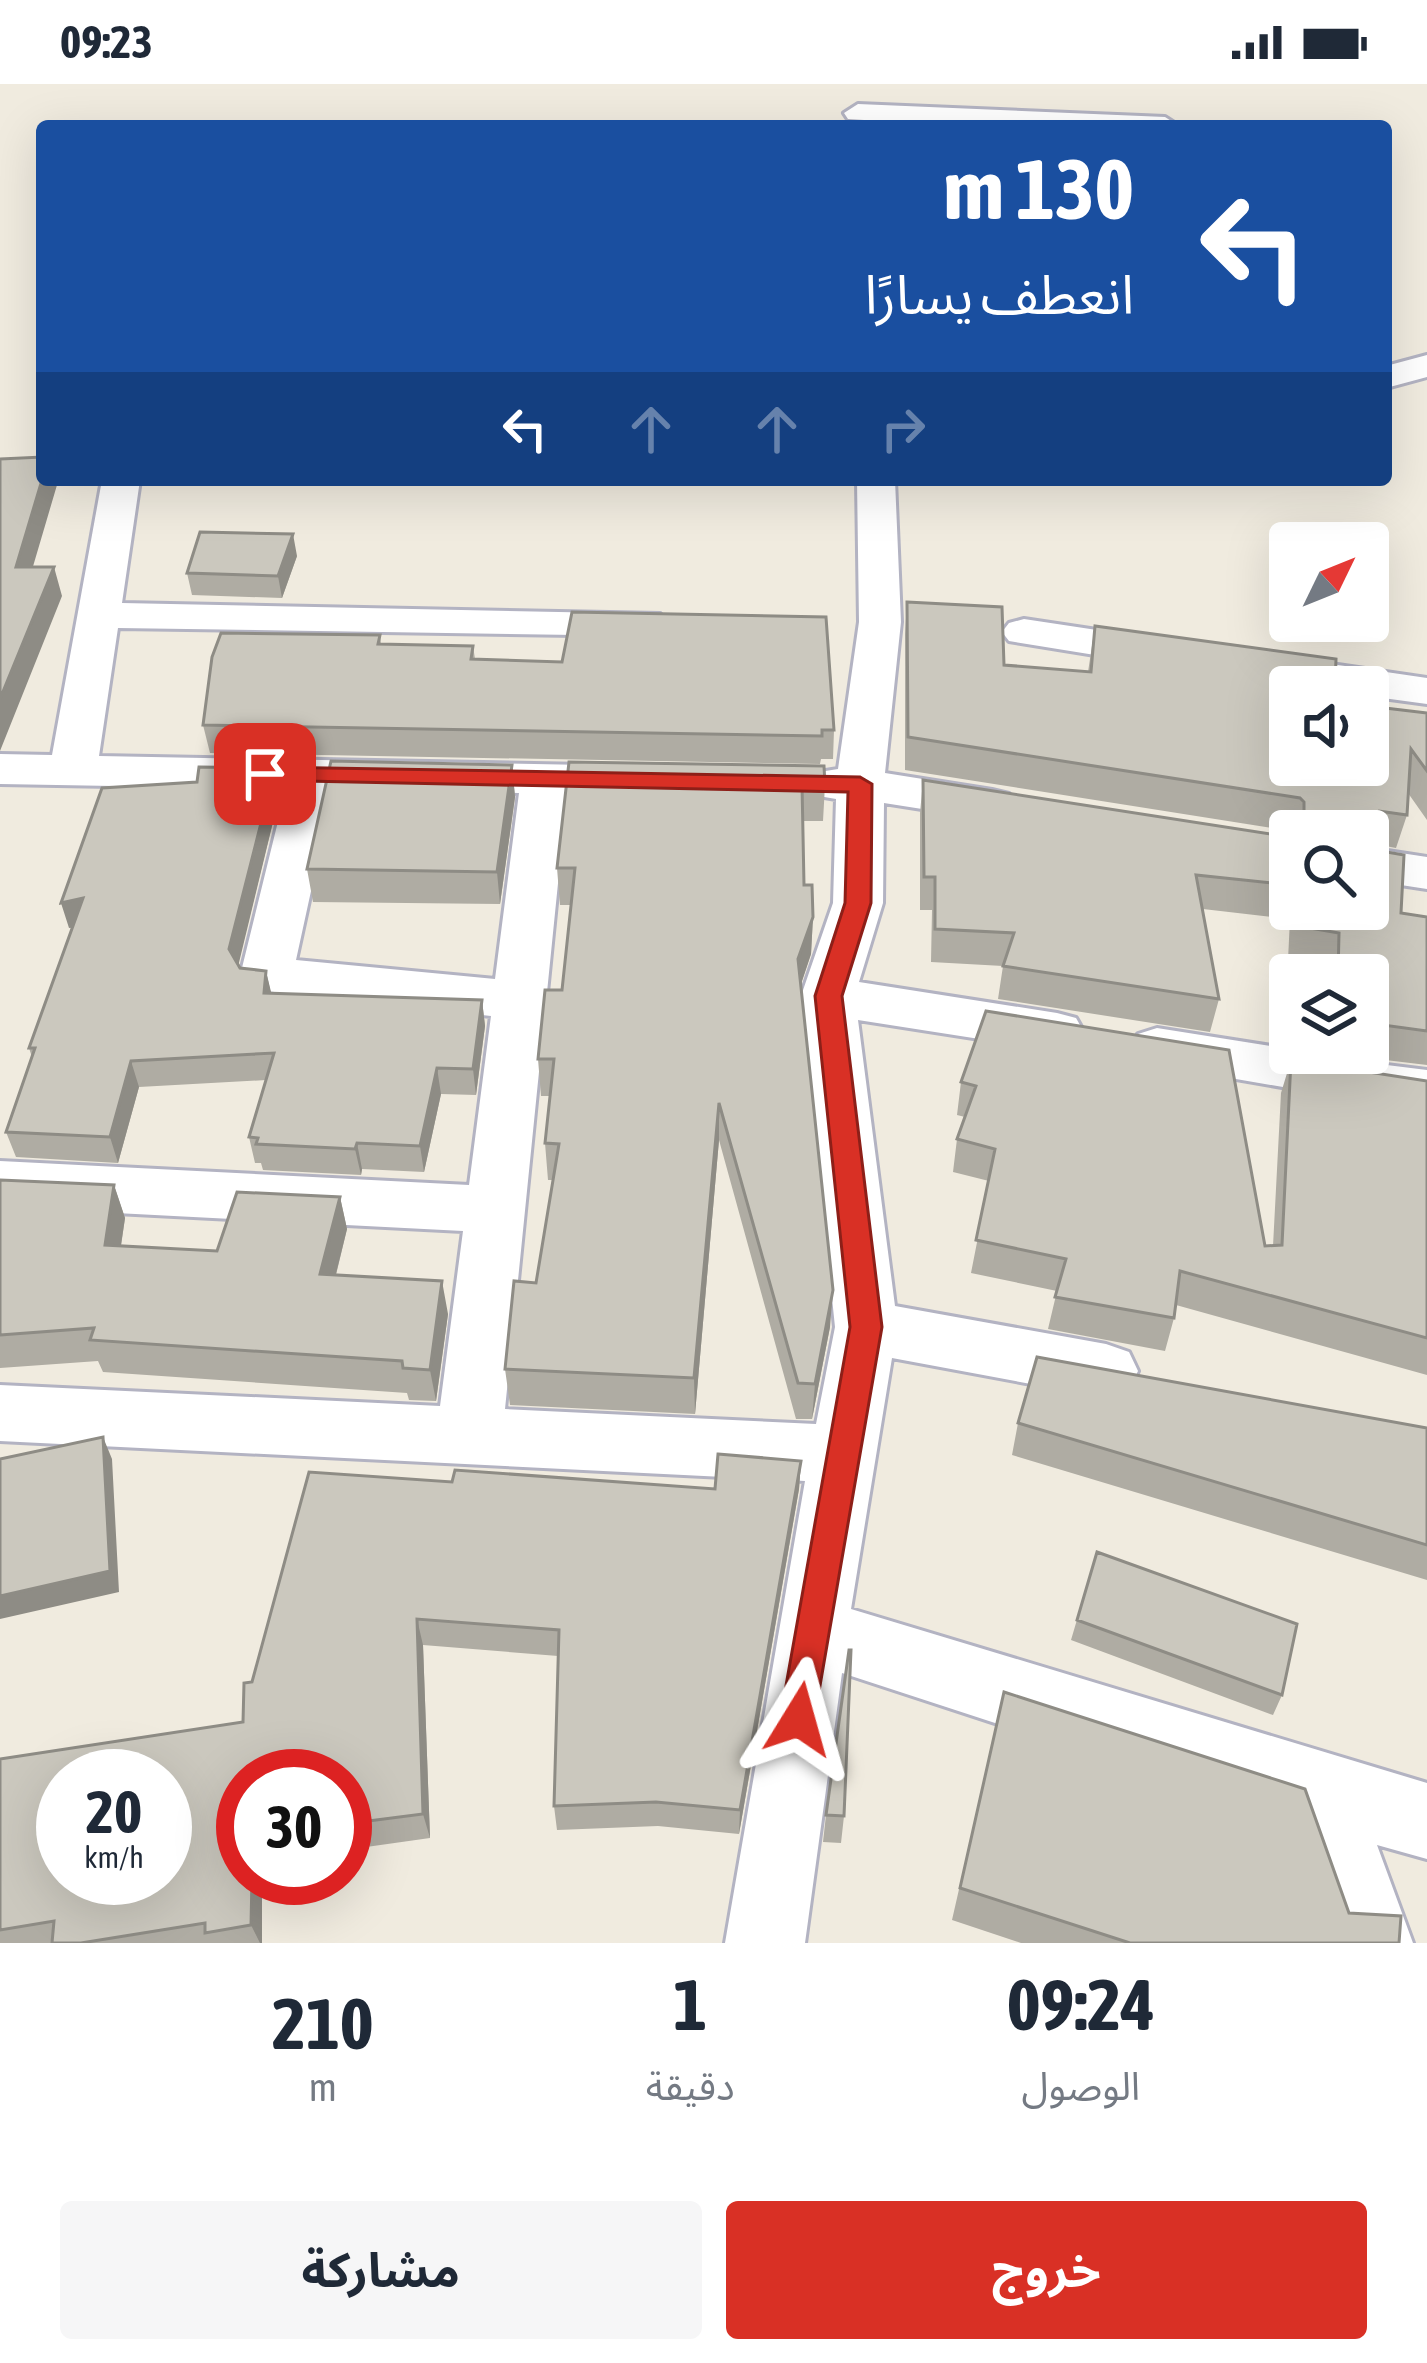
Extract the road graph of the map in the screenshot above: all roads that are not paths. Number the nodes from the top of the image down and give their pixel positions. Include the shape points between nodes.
1 (1158, 105) dead end
2 (858, 108) edge
3 (1063, 120) edge
4 (1163, 120) edge
5 (120, 486) edge
6 (876, 486) edge
7 (96, 615) junction
8 (696, 623) edge
9 (1024, 632) dead end
10 (1427, 691) edge
11 (0, 769) edge
12 (73, 771) junction
13 (313, 775) junction
14 (545, 779) junction
15 (680, 782) edge
16 (770, 783) edge
17 (860, 784) junction
18 (1041, 813) edge
19 (1389, 867) edge
20 (1427, 873) edge
21 (829, 996) junction
22 (517, 1000) junction
23 (1427, 1091) edge
24 (0, 1184) edge
25 (495, 1210) junction
26 (866, 1327) junction
27 (1170, 1383) edge
28 (0, 1413) edge
29 (469, 1439) junction
30 (843, 1454) junction
31 (812, 1630) junction
32 (1319, 1791) junction
33 (1427, 1821) edge
34 (765, 1943) edge
35 (1373, 1943) edge

1 - 4 street
2 - 3 street
5 - 7 street
6 - 17 street via 880,622
7 - 8 street
7 - 12 street
9 - 10 street
11 - 12 street
12 - 13 street
13 - 14 street
13 - 22 street via 266,976
14 - 15 street
14 - 22 street
16 - 17 street
17 - 18 street
17 - 21 street via 858,903
19 - 20 street
21 - 23 street
21 - 26 street
22 - 25 street
24 - 25 street
25 - 29 street
26 - 27 street
26 - 30 street
28 - 29 street
29 - 30 street
30 - 31 street
31 - 32 street
31 - 34 street
32 - 33 street
32 - 35 street

